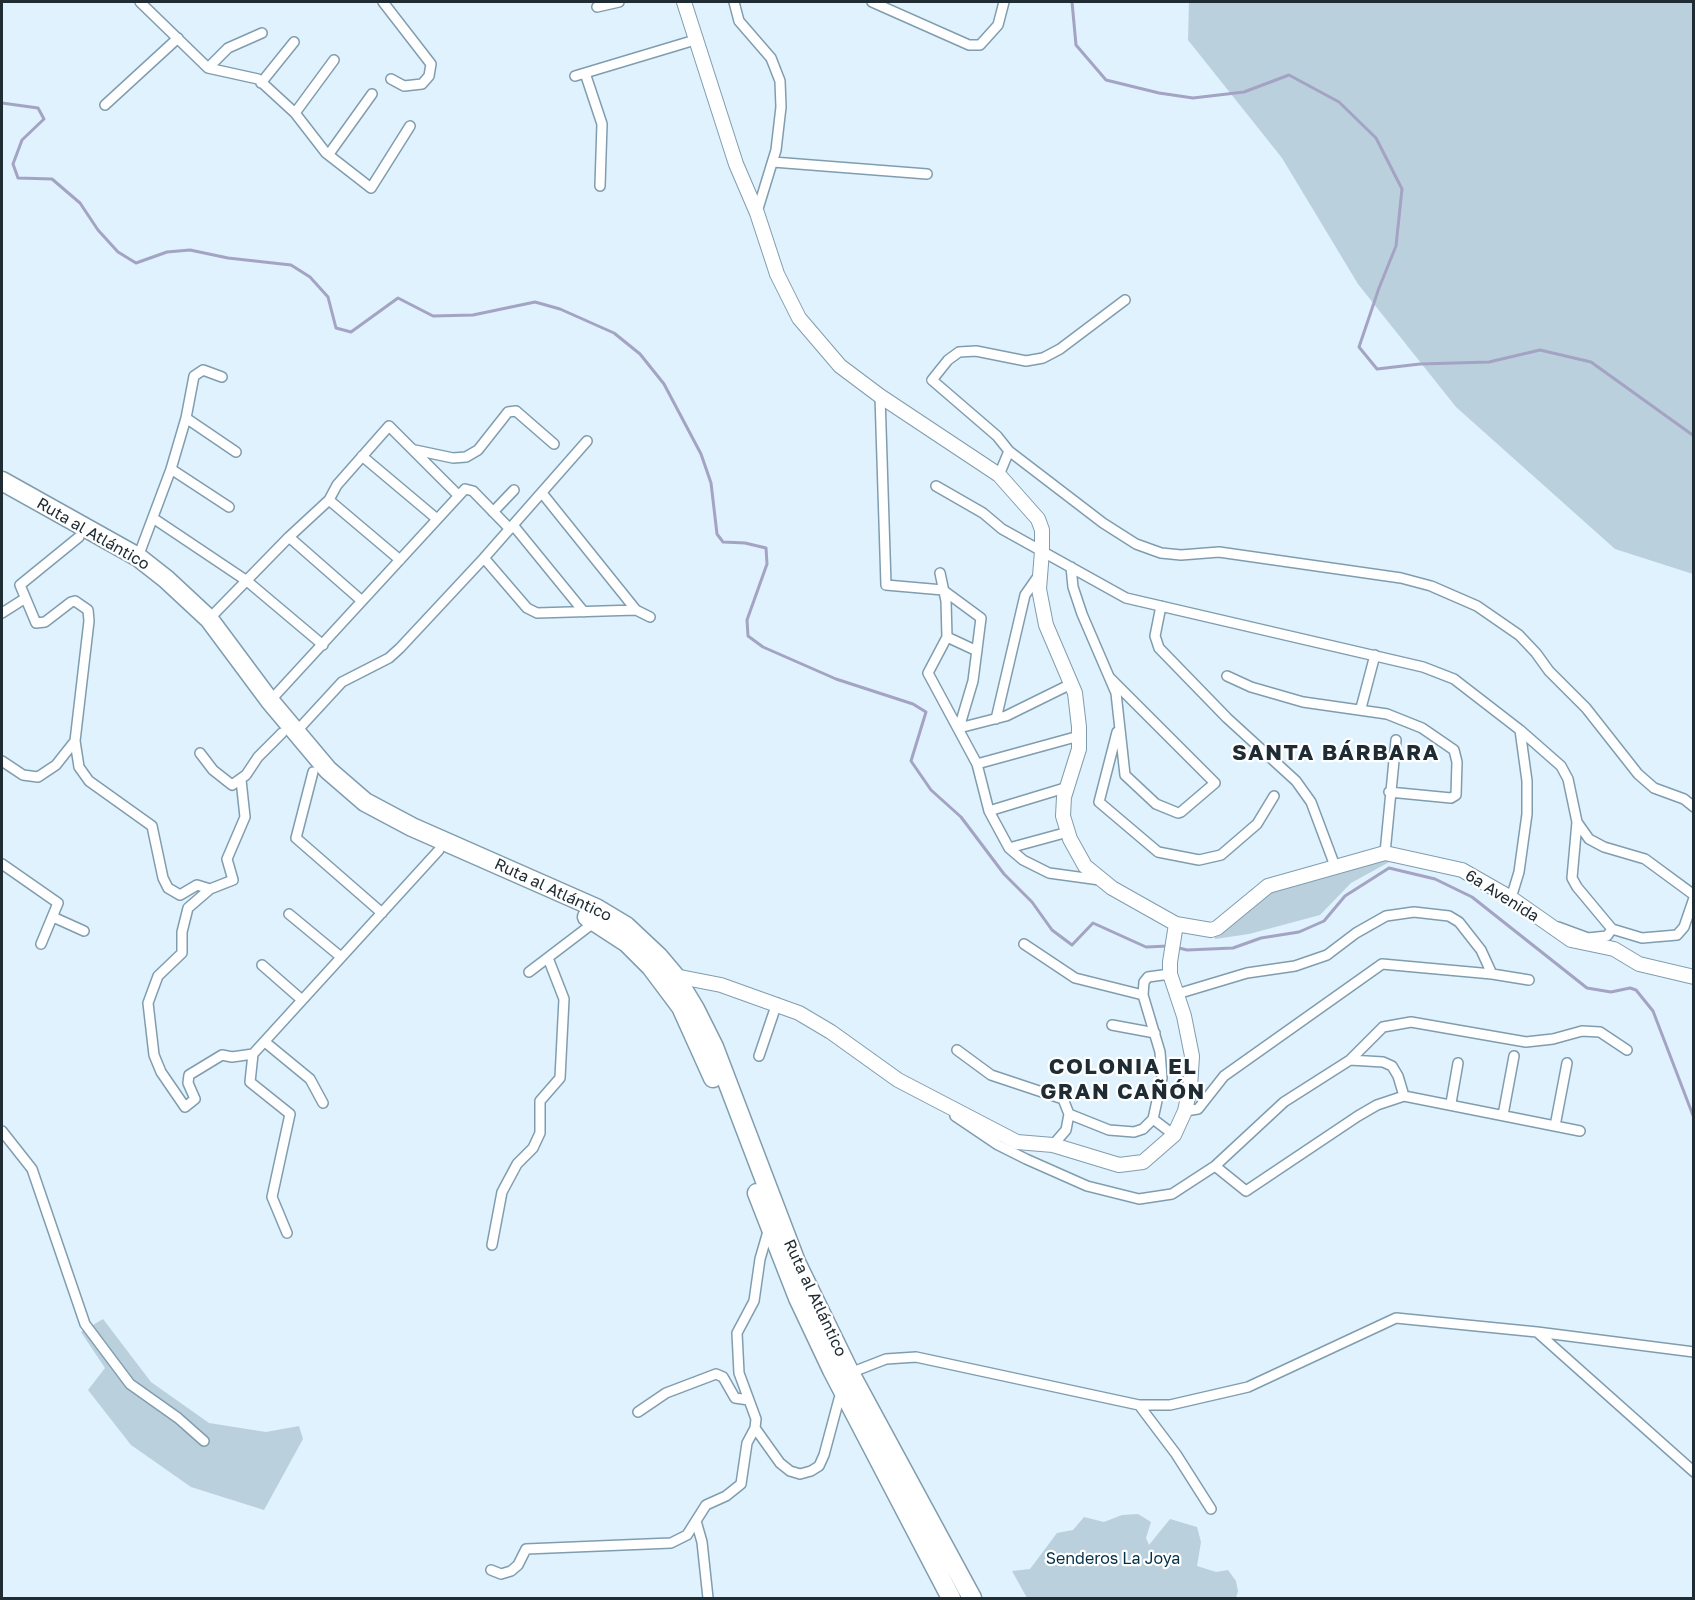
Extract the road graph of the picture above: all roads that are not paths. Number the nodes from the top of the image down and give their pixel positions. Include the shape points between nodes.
1 (140, 2) edge
2 (383, 2) edge
3 (619, 2) edge
4 (684, 2) edge
5 (734, 2) edge
6 (872, 2) edge
7 (1004, 2) edge
8 (597, 7) dead end
9 (262, 33) dead end
10 (178, 38) junction
11 (695, 40) junction
12 (294, 42) dead end
13 (334, 60) dead end
14 (208, 68) junction
15 (391, 79) dead end
16 (261, 82) junction
17 (372, 94) dead end
18 (105, 105) dead end
19 (295, 113) junction
20 (410, 126) dead end
21 (329, 154) junction
22 (773, 162) junction
23 (927, 174) dead end
24 (600, 186) dead end
25 (757, 213) junction
26 (1125, 300) dead end
27 (222, 377) dead end
28 (880, 396) junction
29 (186, 418) junction
30 (587, 441) dead end
31 (554, 444) dead end
32 (415, 450) junction
33 (1009, 450) junction
34 (236, 452) dead end
35 (362, 456) junction
36 (171, 469) junction
37 (999, 474) junction
38 (2, 481) edge
39 (936, 486) dead end
40 (514, 490) dead end
41 (2, 493) edge
42 (542, 493) junction
43 (458, 495) junction
44 (329, 500) junction
45 (229, 507) dead end
46 (493, 512) junction
47 (153, 518) junction
48 (437, 519) junction
49 (512, 527) junction
50 (79, 537) junction
51 (289, 537) junction
52 (1042, 551) junction
53 (138, 557) junction
54 (484, 558) junction
55 (400, 560) junction
56 (1071, 567) junction
57 (940, 573) dead end
58 (1040, 573) junction
59 (247, 581) junction
60 (943, 590) junction
61 (24, 599) junction
62 (362, 601) junction
63 (1161, 606) junction
64 (636, 610) junction
65 (584, 612) junction
66 (2, 613) edge
67 (650, 617) dead end
68 (209, 620) junction
69 (947, 637) junction
70 (322, 645) junction
71 (977, 651) junction
72 (1375, 655) junction
73 (1227, 676) dead end
74 (1110, 678) junction
75 (1071, 684) junction
76 (270, 701) junction
77 (1360, 708) junction
78 (996, 718) junction
79 (1119, 724) junction
80 (959, 728) junction
81 (1520, 730) junction
82 (288, 733) junction
83 (1079, 736) junction
84 (1396, 740) dead end
85 (75, 741) junction
86 (200, 753) dead end
87 (2, 761) edge
88 (977, 765) junction
89 (313, 772) junction
90 (241, 780) junction
91 (1068, 786) junction
92 (1389, 792) junction
93 (1274, 796) dead end
94 (1694, 807) edge
95 (989, 811) junction
96 (1577, 822) junction
97 (1068, 832) junction
98 (1009, 848) junction
99 (439, 850) junction
100 (1385, 853) junction
101 (2, 864) edge
102 (1335, 866) junction
103 (1102, 880) junction
104 (210, 889) junction
105 (1694, 896) edge
106 (1511, 898) junction
107 (382, 913) junction
108 (289, 914) dead end
109 (53, 917) junction
110 (1542, 920) junction
111 (596, 921) junction
112 (1175, 927) junction
113 (1612, 929) junction
114 (84, 931) dead end
115 (41, 944) dead end
116 (1024, 944) dead end
117 (341, 957) junction
118 (548, 958) junction
119 (262, 965) dead end
120 (1170, 968) junction
121 (529, 972) dead end
122 (1492, 974) junction
123 (675, 976) junction
124 (1694, 977) edge
125 (1529, 980) dead end
126 (1177, 994) junction
127 (1143, 995) junction
128 (302, 1000) junction
129 (777, 1003) junction
130 (1112, 1024) dead end
131 (1155, 1033) junction
132 (265, 1042) junction
133 (957, 1050) dead end
134 (1627, 1050) dead end
135 (253, 1054) junction
136 (759, 1056) dead end
137 (1514, 1056) dead end
138 (1350, 1060) junction
139 (1458, 1063) dead end
140 (1567, 1063) dead end
141 (1404, 1096) junction
142 (931, 1099) junction
143 (323, 1103) dead end
144 (1451, 1104) junction
145 (1185, 1111) junction
146 (1069, 1114) junction
147 (1503, 1114) junction
148 (1152, 1119) junction
149 (1555, 1126) junction
150 (2, 1131) edge
151 (1580, 1131) dead end
152 (1174, 1135) junction
153 (1053, 1146) junction
154 (1215, 1166) junction
155 (769, 1228) junction
156 (287, 1233) dead end
157 (492, 1245) dead end
158 (1537, 1332) junction
159 (1694, 1352) edge
160 (850, 1373) junction
161 (844, 1393) junction
162 (749, 1400) junction
163 (1139, 1405) junction
164 (638, 1412) dead end
165 (755, 1428) junction
166 (204, 1441) dead end
167 (1694, 1472) edge
168 (1211, 1509) dead end
169 (696, 1521) junction
170 (491, 1570) dead end
171 (708, 1599) edge
172 (951, 1599) edge
173 (972, 1599) edge

1 - 10 street
2 - 15 street via 431,64 429,76 422,84 404,86
3 - 8 street
4 - 11 street
5 - 22 street via 739,21 771,58 780,81 782,107
6 - 7 street via 969,45 980,45 998,25
9 - 14 street via 228,48
10 - 14 street
10 - 18 street
11 - 24 street via 580,74 602,124
11 - 25 street via 736,164
12 - 16 street
13 - 19 street
14 - 16 street
16 - 19 street
17 - 21 street
19 - 21 street
20 - 21 street via 371,188
22 - 23 street
22 - 25 street
25 - 28 street via 777,274 799,318 840,366
26 - 33 street via 1043,358 1026,361 976,351 959,352 932,380
27 - 29 street via 203,370 194,376
28 - 37 street
28 - 60 street via 886,585
29 - 34 street
29 - 36 street
30 - 42 street
31 - 32 street via 516,411 508,412 478,450 466,457
32 - 35 street via 389,426
32 - 43 street
33 - 37 street
33 - 94 street via 1103,523 1136,544 1161,553 1219,552 1401,578 1477,606 1536,652 1638,774 1654,788
35 - 44 street
35 - 48 street
36 - 45 street
36 - 47 street
37 - 52 street via 1038,519
38 - 53 highway, Ruta al Atlántico
39 - 52 street
40 - 46 street
41 - 50 highway, Ruta al Atlántico
42 - 49 street
42 - 64 street
43 - 46 street via 465,489 473,491
43 - 48 street
44 - 51 street
44 - 55 street
46 - 49 street
47 - 53 street
47 - 59 street
48 - 55 street
49 - 54 street
49 - 65 street
50 - 61 street via 22,582
50 - 82 highway, Ruta al Atlántico via 174,598
51 - 59 street
51 - 62 street
52 - 56 street
52 - 58 street
53 - 68 highway, Ruta al Atlántico
54 - 65 street via 527,608 537,613
54 - 82 street via 389,658 342,682
55 - 62 street
56 - 63 street via 1126,598
56 - 74 street via 1082,614
57 - 60 street
58 - 75 street via 1046,625
58 - 78 street via 1025,595
59 - 68 street
59 - 70 street
60 - 69 street
60 - 71 street via 981,618
61 - 66 street
61 - 85 street via 33,620 39,624 71,602 88,610
62 - 70 street
63 - 72 street
63 - 102 street via 1155,636 1159,648 1296,781 1311,802
64 - 65 street
64 - 67 street
68 - 76 highway, Ruta al Atlántico
69 - 71 street
69 - 80 street via 928,673
70 - 76 street
71 - 80 street
72 - 77 street
72 - 81 street via 1454,679
73 - 77 street via 1303,702
74 - 79 street
74 - 79 street via 1215,783 1178,813 1156,804 1125,776
75 - 78 street via 1041,701
75 - 83 street
76 - 82 highway, Ruta al Atlántico
77 - 92 street via 1404,720 1454,750 1456,795 1450,798
78 - 80 street
79 - 93 street via 1099,802 1158,852 1199,860 1221,855 1257,824
80 - 88 street
81 - 96 street via 1561,766 1568,778
81 - 106 street via 1527,814
82 - 89 highway, Ruta al Atlántico
82 - 90 street
82 - 123 highway, Ruta al Atlántico via 365,802 412,827 596,908 626,926
83 - 88 street
83 - 91 street
84 - 92 street
85 - 87 street via 56,765 38,777 23,775
85 - 104 street via 79,767 89,781 152,826 168,888 180,895 196,885
86 - 90 street via 228,783
88 - 95 street
89 - 99 highway, Ruta al Atlántico via 350,804
89 - 107 street via 296,838
90 - 104 street via 244,817 227,859 233,880
91 - 95 street
91 - 97 street via 1063,816
92 - 100 street
95 - 98 street
96 - 105 street via 1589,839 1604,848 1645,859
96 - 113 street via 1572,878
97 - 98 street
97 - 103 street, 6a Avenida via 1085,866
98 - 103 street via 1048,873
99 - 107 street
99 - 111 highway, Ruta al Atlántico
100 - 102 street, 6a Avenida
100 - 106 street, 6a Avenida via 1462,870
101 - 109 street via 58,903
102 - 112 street, 6a Avenida via 1262,889 1217,928
103 - 112 street, 6a Avenida
104 - 135 street via 188,908 182,953 158,976 151,990 151,1044 161,1072 185,1107 195,1099 188,1083 194,1070 222,1055
105 - 113 street via 1684,927 1677,935 1642,938
106 - 110 street, 6a Avenida
107 - 117 street
108 - 117 street
109 - 114 street
109 - 115 street
110 - 113 street via 1588,938 1607,936
110 - 124 street, 6a Avenida via 1571,940 1614,949 1639,964
111 - 118 street
111 - 155 highway, Ruta al Atlántico via 627,943 651,967 681,1007 715,1083
112 - 120 street
116 - 127 street via 1076,978
117 - 128 street
118 - 121 street
118 - 157 street via 564,999 560,1078 540,1101 540,1133 502,1192
119 - 128 street
120 - 126 street
120 - 127 street via 1145,979
122 - 125 street
122 - 126 street via 1481,951 1459,922 1449,916 1414,912 1386,916 1326,956 1295,966 1247,972
122 - 145 street via 1382,964 1224,1076 1198,1109
123 - 129 street via 697,978
123 - 160 highway, Ruta al Atlántico via 714,1047 796,1262
126 - 145 street via 1192,1056
127 - 131 street
128 - 132 street
129 - 136 street
129 - 142 street via 831,1032
130 - 131 street
131 - 148 street via 1162,1078
132 - 135 street
132 - 143 street via 310,1079
133 - 146 street via 991,1075 1063,1099
134 - 138 street via 1600,1032 1582,1031 1553,1040 1526,1042 1411,1022 1383,1026
135 - 156 street via 250,1082 290,1114 272,1197
137 - 147 street
138 - 141 street via 1392,1066
138 - 154 street via 1284,1102
139 - 144 street
140 - 149 street
141 - 144 street
141 - 154 street via 1358,1116 1246,1191
142 - 153 street via 1017,1142
142 - 154 street via 998,1145 1026,1159 1087,1186 1139,1199 1172,1194
144 - 147 street
145 - 152 street
146 - 148 street via 1109,1130 1134,1132
146 - 153 street via 1066,1130
147 - 149 street
148 - 152 street
149 - 151 street
150 - 166 street via 32,1169 85,1324 130,1384
152 - 153 street via 1143,1162 1119,1165
155 - 161 highway, Ruta al Atlántico
155 - 162 street via 754,1301 737,1333 739,1373
158 - 159 street
158 - 163 street via 1396,1318 1248,1387 1170,1405
158 - 167 street
160 - 163 street via 886,1359 916,1357
160 - 173 highway, Ruta al Atlántico
161 - 165 street via 824,1455 819,1466 811,1471 790,1472
161 - 172 highway, Ruta al Atlántico
162 - 164 street via 735,1398 723,1377 716,1374 666,1393
162 - 165 street
163 - 168 street
165 - 169 street via 747,1443 741,1484 706,1505
169 - 170 street via 687,1535 671,1543 526,1550 512,1571 501,1574
169 - 171 street

